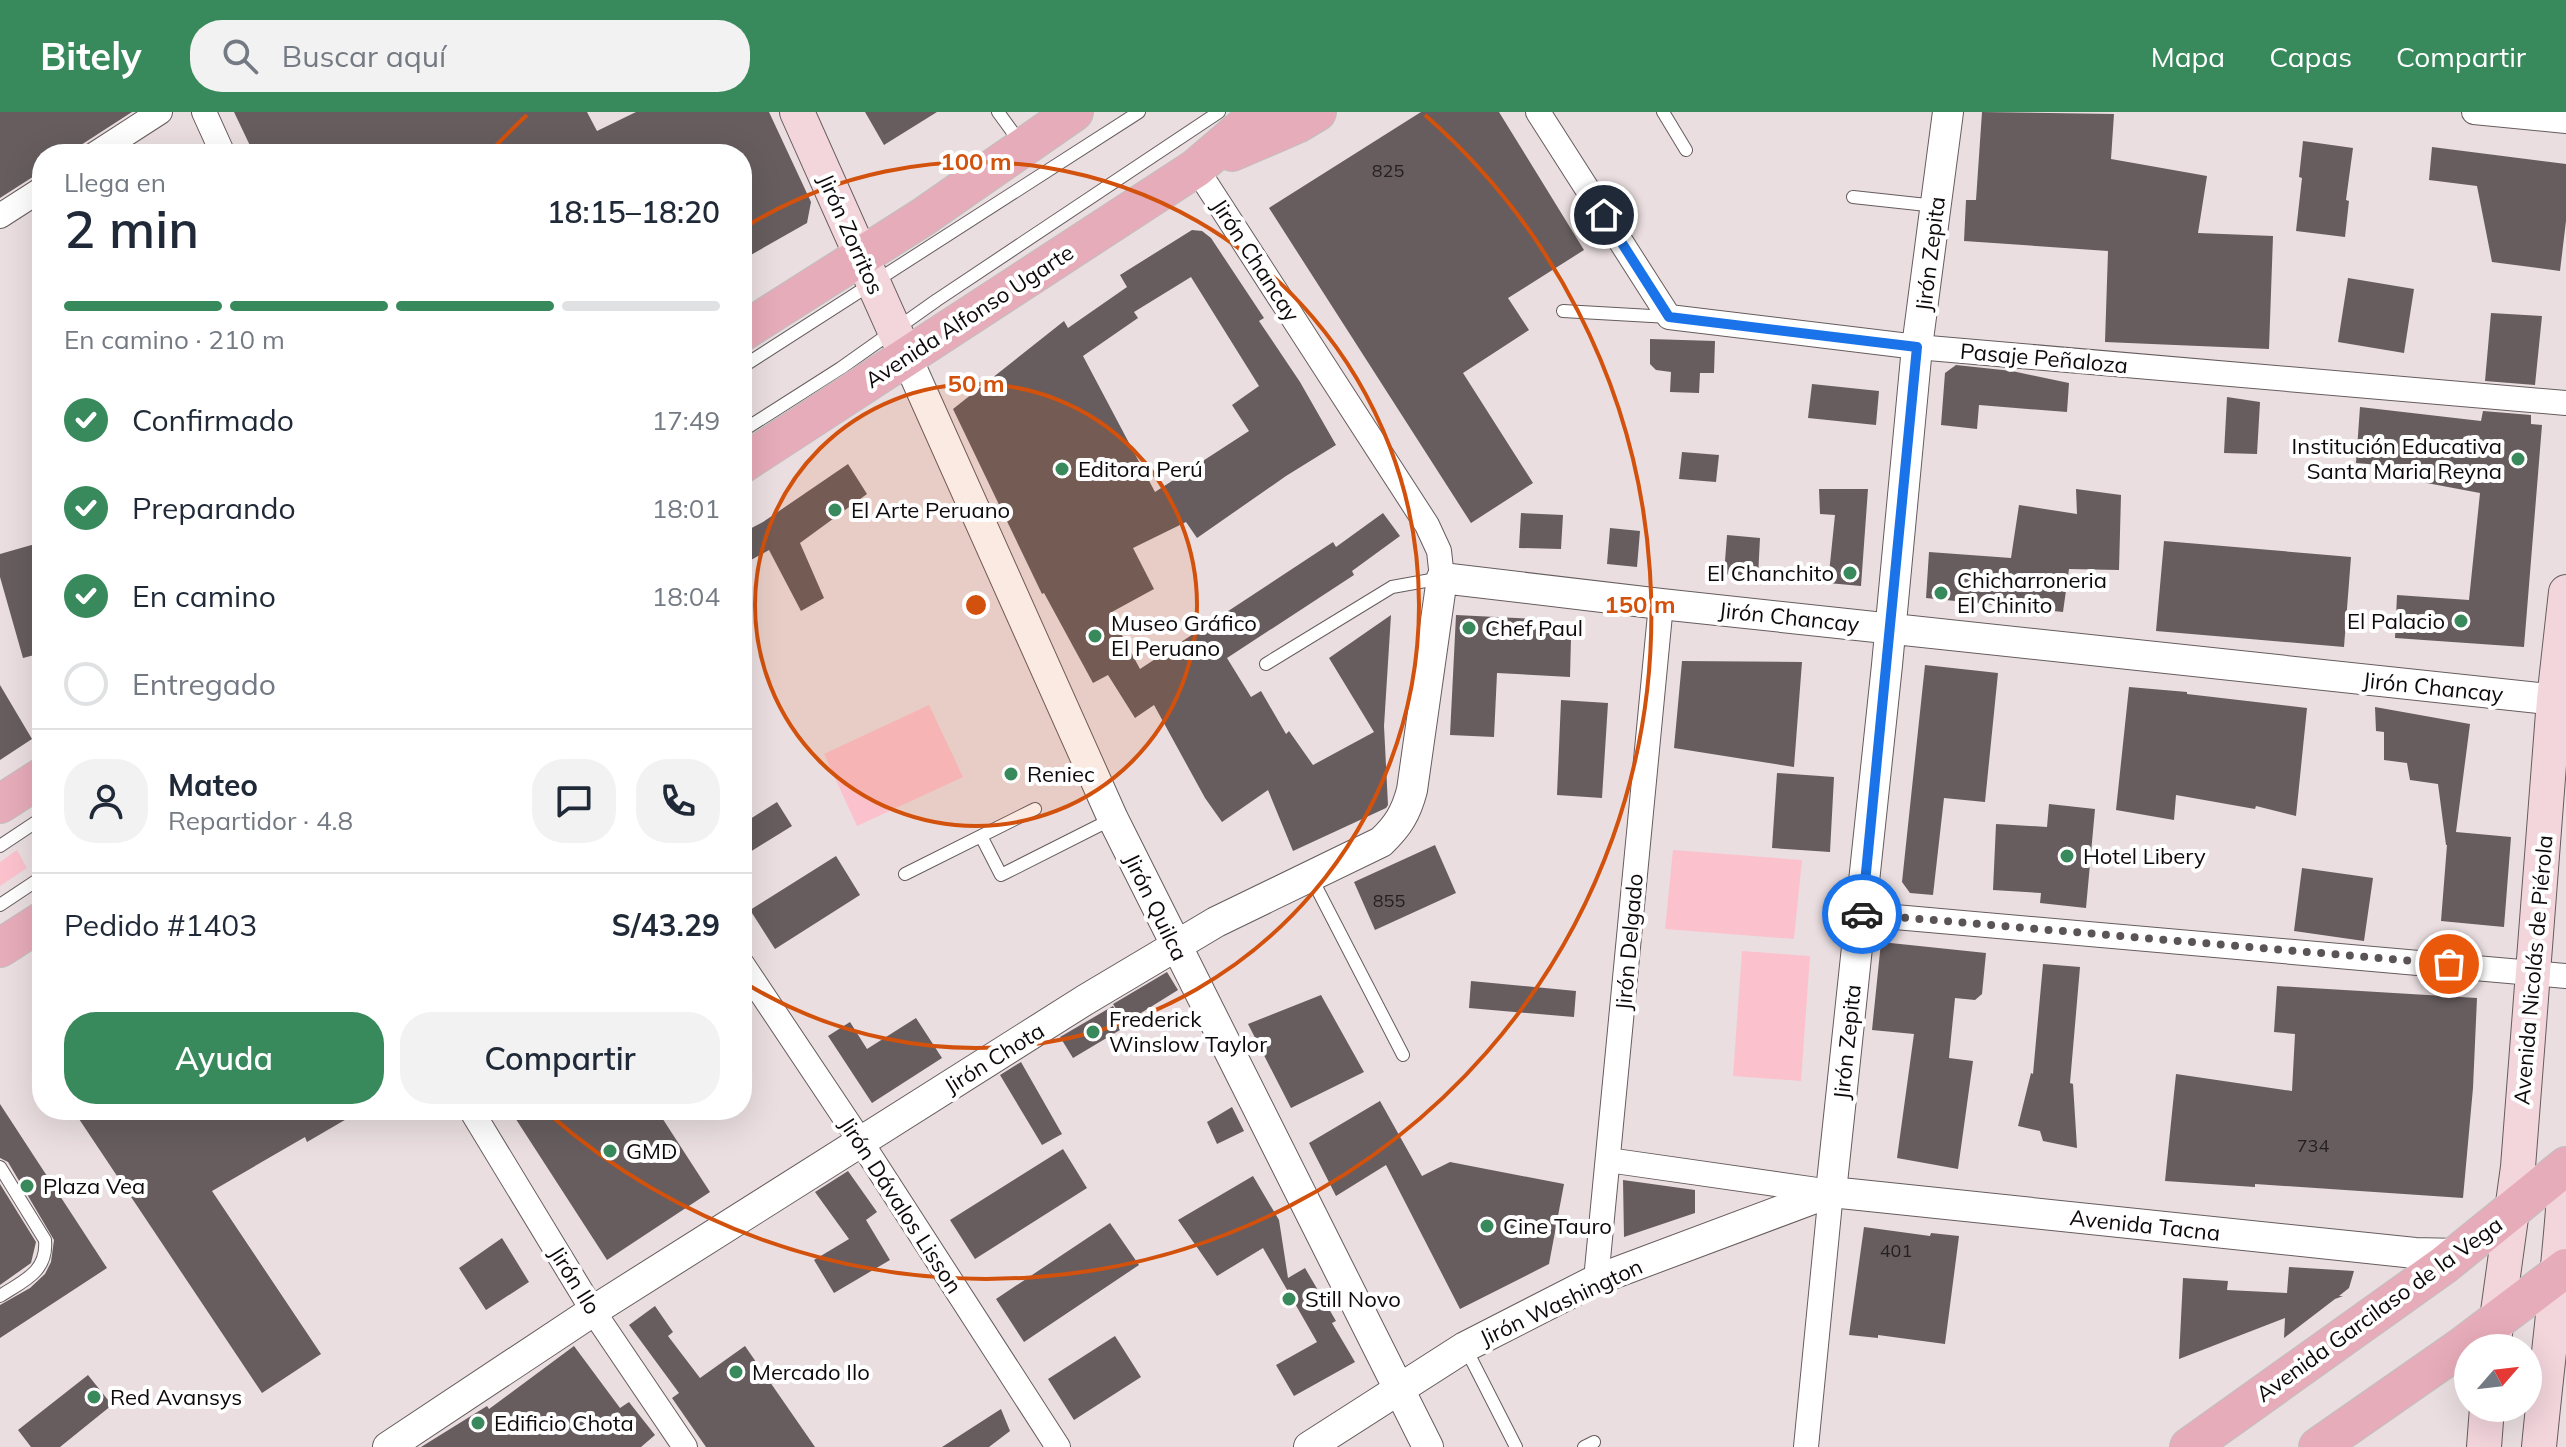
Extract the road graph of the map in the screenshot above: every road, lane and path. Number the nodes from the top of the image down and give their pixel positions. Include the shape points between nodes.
1 (160, 112) edge
2 (204, 112) edge
3 (797, 112) edge
4 (998, 112) edge
5 (1074, 112) edge
6 (1139, 112) edge
7 (1219, 112) edge
8 (1261, 112) edge
9 (1317, 112) edge
10 (1538, 112) edge
11 (1663, 112) edge
12 (1948, 112) edge
13 (2474, 112) edge
14 (2566, 121) edge
15 (110, 144) edge
16 (218, 144) edge
17 (1024, 148) junction
18 (1686, 150) dead end
19 (1196, 168) junction
20 (32, 195) edge
21 (1853, 197) dead end
22 (1936, 206) junction
23 (0, 216) edge
24 (867, 269) junction
25 (1563, 311) dead end
26 (1669, 317) junction
27 (752, 327) edge
28 (900, 343) junction
29 (1917, 347) junction
30 (752, 359) edge
31 (2566, 403) edge
32 (752, 425) edge
33 (752, 456) edge
34 (1442, 578) junction
35 (2566, 592) edge
36 (1661, 604) junction
37 (1891, 627) junction
38 (1266, 664) dead end
39 (2560, 701) edge
40 (32, 783) edge
41 (0, 804) edge
42 (1035, 809) dead end
43 (1113, 819) junction
44 (32, 825) edge
45 (981, 836) junction
46 (0, 846) edge
47 (905, 874) dead end
48 (1311, 877) junction
49 (32, 884) edge
50 (0, 905) edge
51 (1861, 914) junction
52 (32, 927) edge
53 (1175, 946) junction
54 (0, 948) edge
55 (2550, 974) edge
56 (752, 979) edge
57 (1403, 1055) dead end
58 (477, 1120) edge
59 (861, 1142) junction
60 (1608, 1160) junction
61 (0, 1167) edge
62 (2566, 1181) edge
63 (1831, 1192) junction
64 (2510, 1227) junction
65 (2459, 1254) junction
66 (2562, 1271) edge
67 (1596, 1280) junction
68 (1, 1294) edge
69 (593, 1311) junction
70 (2495, 1334) edge
71 (1465, 1347) junction
72 (2454, 1360) edge
73 (1398, 1388) junction
74 (2486, 1422) edge
75 (388, 1447) edge
76 (685, 1447) edge
77 (1058, 1447) edge
78 (1309, 1447) edge
79 (1428, 1447) edge
80 (1516, 1447) edge
81 (1806, 1447) edge
82 (2189, 1447) edge
83 (2228, 1447) edge
84 (2318, 1447) edge
85 (2484, 1447) edge
86 (2539, 1447) edge

1 - 15 street
2 - 16 street
3 - 24 main road, Jirón Zorritos
4 - 17 lane
5 - 17 main road
6 - 24 lane
7 - 28 lane
8 - 19 main road, Avenida Alfonso Ugarte
9 - 19 main road, Avenida Alfonso Ugarte
10 - 26 street
11 - 18 lane
12 - 22 street, Jirón Zepita
13 - 14 street
17 - 24 main road
19 - 28 main road, Avenida Alfonso Ugarte
19 - 34 street, Jirón Chancay via 1427,525 1439,551
20 - 23 street
21 - 22 lane
22 - 29 street, Jirón Zepita
24 - 27 main road
24 - 28 main road, Jirón Zorritos
24 - 30 lane
25 - 26 lane
26 - 29 street, Pasaje Peñaloza
28 - 32 lane via 841,368
28 - 33 main road, Avenida Alfonso Ugarte
28 - 43 street, Jirón Quilca
29 - 31 street, Pasaje Peñaloza
29 - 37 street, Jirón Zepita
34 - 36 street, Jirón Chancay
34 - 38 lane via 1392,587
34 - 48 street, Jirón Chota via 1407,810 1381,842
35 - 39 main road, Avenida Nicolás de Piérola
36 - 37 street, Jirón Chancay
36 - 60 street, Jirón Delgado
37 - 39 street, Jirón Chancay
37 - 51 street, Jirón Zepita
39 - 55 main road, Avenida Nicolás de Piérola
40 - 41 main road
42 - 45 lane
43 - 45 lane via 1001,875
43 - 53 street, Jirón Quilca
44 - 46 lane
45 - 47 lane
48 - 53 street, Jirón Chota
48 - 57 lane
49 - 50 lane
51 - 55 street
51 - 63 street, Jirón Zepita
52 - 54 main road
53 - 59 street, Jirón Chota
53 - 73 street, Jirón Quilca
55 - 64 main road, Avenida Nicolás de Piérola
56 - 59 street, Jirón Dávalos Lisson
58 - 69 street, Jirón Ilo
59 - 69 street, Jirón Chota
59 - 77 street, Jirón Dávalos Lisson
60 - 63 street
60 - 67 street, Jirón Delgado
61 - 68 lane via 45,1240 46,1253 31,1276
62 - 64 main road, Avenida Garcilaso de la Vega
62 - 66 main road
63 - 65 street, Avenida Tacna
63 - 67 street, Jirón Washington
63 - 81 street, Jirón Zepita
64 - 65 main road, Avenida Garcilaso de la Vega
64 - 70 main road, Avenida Nicolás de Piérola
64 - 83 main road, Avenida Garcilaso de la Vega via 2469,1276
65 - 82 main road, Avenida Garcilaso de la Vega
66 - 70 main road
66 - 86 main road via 2553,1301
67 - 71 street, Jirón Washington
69 - 75 street, Jirón Chota
69 - 76 street, Jirón Ilo
71 - 73 street, Jirón Washington
71 - 80 lane
72 - 84 main road
73 - 78 street, Jirón Washington
73 - 79 street, Jirón Quilca
74 - 85 main road

